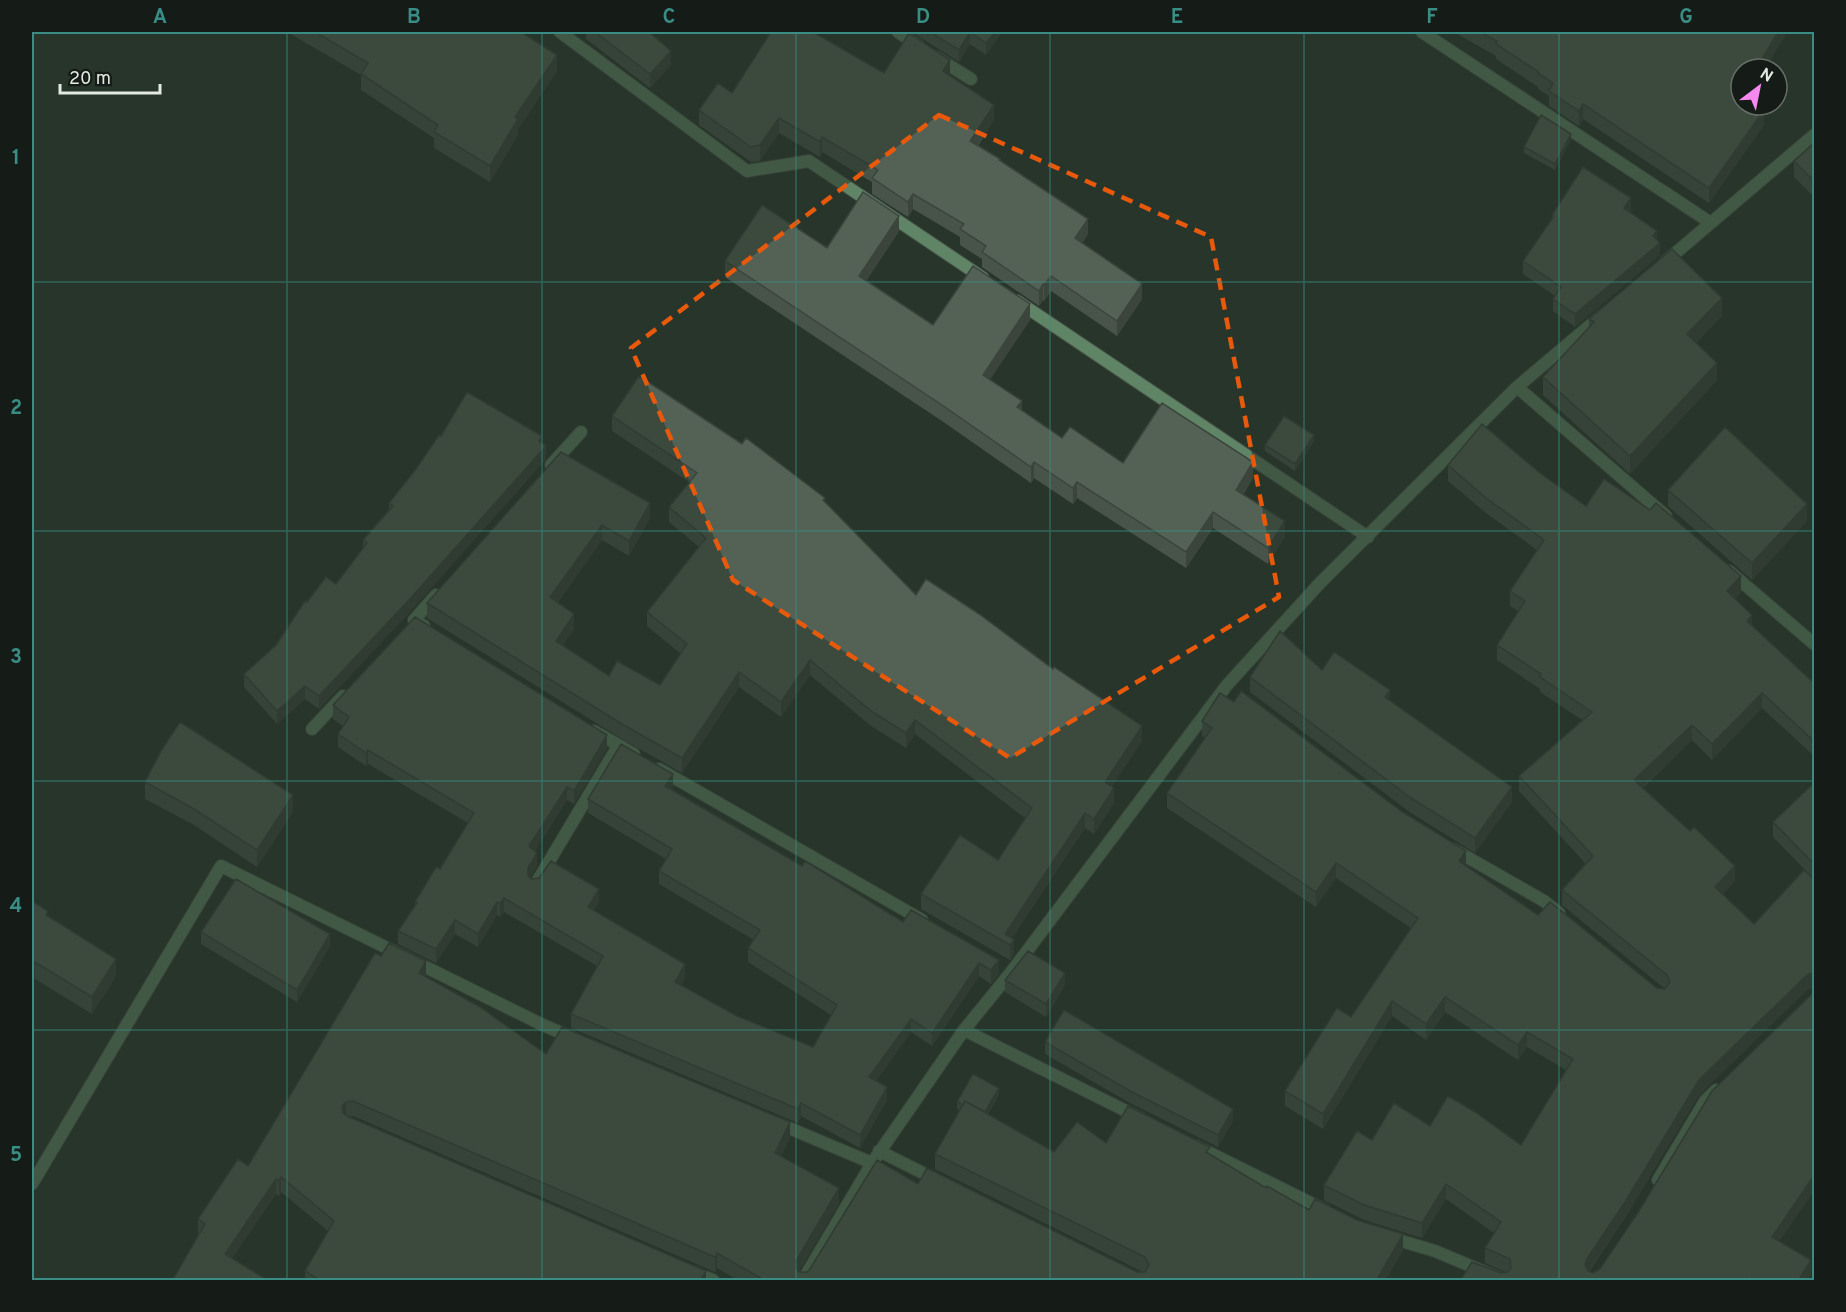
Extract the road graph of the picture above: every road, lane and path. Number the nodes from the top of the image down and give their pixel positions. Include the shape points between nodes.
1 (560, 32) edge
2 (898, 32) edge
3 (1422, 32) edge
4 (971, 80) dead end
5 (1815, 135) edge
6 (1711, 223) junction
7 (1658, 268) edge
8 (1614, 305) edge
9 (1517, 387) junction
10 (580, 432) dead end
11 (543, 474) edge
12 (1679, 527) edge
13 (1368, 537) junction
14 (1715, 559) edge
15 (444, 586) edge
16 (433, 632) edge
17 (1815, 644) edge
18 (351, 687) edge
19 (579, 722) edge
20 (312, 729) dead end
21 (618, 746) junction
22 (1442, 842) edge
23 (535, 885) edge
24 (1571, 923) edge
25 (929, 924) edge
26 (964, 1030) junction
27 (587, 1044) edge
28 (1727, 1079) edge
29 (762, 1117) edge
30 (1152, 1124) edge
31 (1184, 1140) edge
32 (879, 1151) junction
33 (872, 1163) junction
34 (32, 1184) edge
35 (953, 1187) edge
36 (1651, 1192) edge
37 (1340, 1218) edge
38 (1372, 1232) edge
39 (680, 1266) edge
40 (713, 1281) edge
41 (803, 1281) edge
42 (1504, 1281) edge

1 - 13 street via 747,171 809,161
2 - 4 street
3 - 6 street
5 - 6 street
6 - 7 street
8 - 9 street
9 - 12 street
9 - 13 street
10 - 11 street
13 - 26 street via 1320,583 1232,689 1007,968
14 - 17 street
15 - 16 street via 410,625
18 - 20 street
19 - 21 street
21 - 23 street
21 - 25 street
22 - 24 street via 1544,901
26 - 30 street
26 - 32 street
27 - 34 street via 221,866
28 - 36 street via 1705,1101
29 - 33 street
31 - 37 street
32 - 33 street
32 - 35 street
33 - 41 street
38 - 42 street via 1435,1251
39 - 40 street

